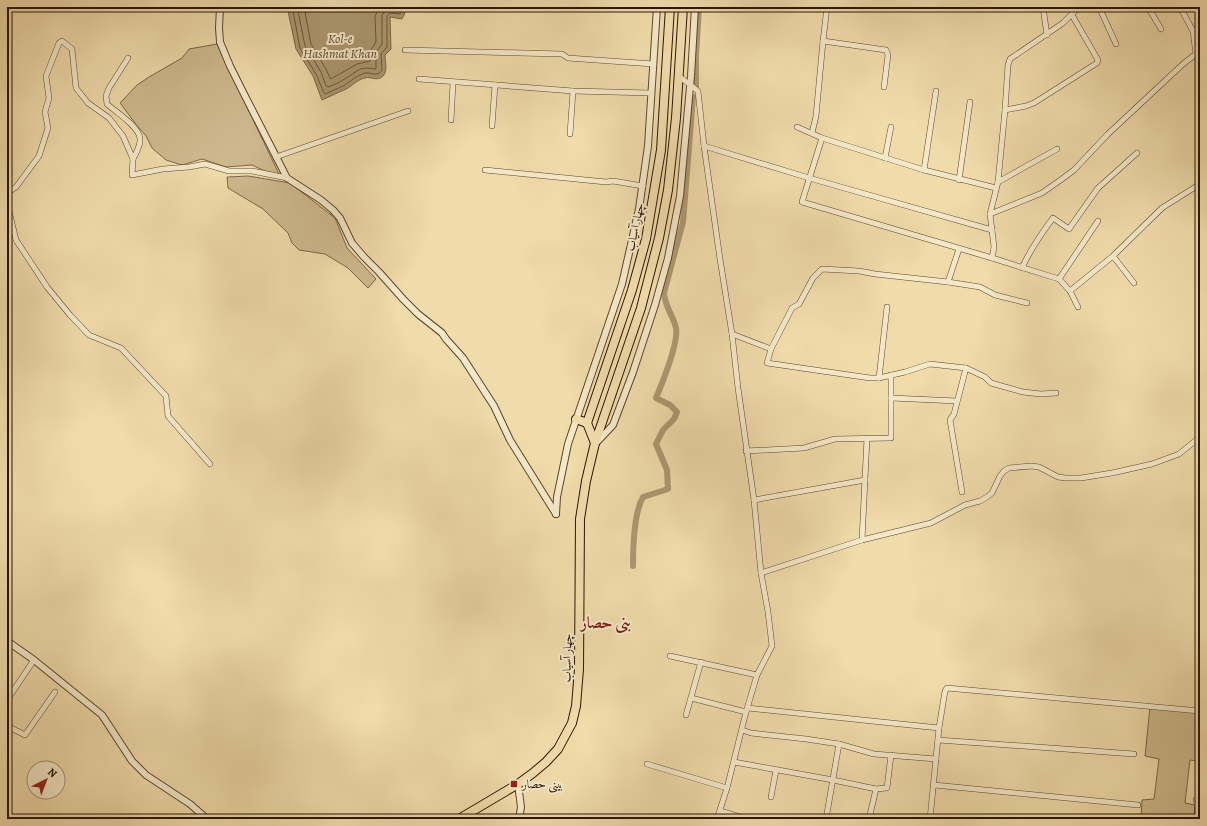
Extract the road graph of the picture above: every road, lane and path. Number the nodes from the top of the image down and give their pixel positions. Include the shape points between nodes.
1 (220, 7) edge
2 (657, 7) edge
3 (670, 7) edge
4 (683, 7) edge
5 (695, 7) edge
6 (827, 7) edge
7 (1043, 7) edge
8 (1078, 7) edge
9 (1099, 7) edge
10 (1148, 7) edge
11 (1180, 7) edge
12 (1072, 15) junction
13 (1200, 28) edge
14 (1161, 29) dead end
15 (1193, 31) junction
16 (1047, 35) junction
17 (823, 41) junction
18 (1116, 44) dead end
19 (405, 50) dead end
20 (128, 58) dead end
21 (653, 64) junction
22 (680, 77) junction
23 (419, 80) dead end
24 (453, 82) junction
25 (495, 85) junction
26 (690, 85) junction
27 (884, 87) dead end
28 (573, 91) junction
29 (936, 91) dead end
30 (651, 93) junction
31 (970, 102) dead end
32 (408, 110) dead end
33 (1005, 110) junction
34 (451, 120) dead end
35 (492, 126) dead end
36 (797, 127) dead end
37 (891, 127) dead end
38 (812, 133) junction
39 (570, 134) dead end
40 (822, 138) junction
41 (704, 146) junction
42 (1057, 149) dead end
43 (1137, 153) dead end
44 (276, 157) junction
45 (885, 158) junction
46 (133, 159) junction
47 (485, 170) dead end
48 (924, 170) junction
49 (287, 178) junction
50 (809, 178) junction
51 (959, 180) junction
52 (998, 182) junction
53 (1200, 184) edge
54 (7, 185) edge
55 (642, 186) junction
56 (996, 188) junction
57 (8, 192) edge
58 (990, 214) junction
59 (1098, 221) dead end
60 (992, 230) junction
61 (959, 249) junction
62 (1113, 256) junction
63 (992, 258) junction
64 (1022, 268) junction
65 (1059, 279) junction
66 (948, 282) junction
67 (1134, 284) dead end
68 (1070, 292) junction
69 (1026, 303) dead end
70 (887, 307) dead end
71 (1078, 307) dead end
72 (732, 334) junction
73 (771, 349) junction
74 (966, 368) junction
75 (891, 375) junction
76 (879, 378) junction
77 (1056, 393) dead end
78 (891, 398) junction
79 (957, 401) junction
80 (576, 419) junction
81 (587, 423) junction
82 (1200, 437) edge
83 (867, 438) junction
84 (595, 443) junction
85 (746, 451) junction
86 (210, 464) dead end
87 (865, 480) junction
88 (962, 492) dead end
89 (754, 500) junction
90 (862, 540) junction
91 (761, 573) junction
92 (7, 641) edge
93 (670, 656) dead end
94 (34, 660) junction
95 (701, 662) junction
96 (758, 675) junction
97 (55, 692) dead end
98 (691, 698) junction
99 (7, 700) edge
100 (747, 710) junction
101 (1200, 711) edge
102 (686, 715) dead end
103 (7, 728) edge
104 (939, 728) junction
105 (742, 730) junction
106 (938, 740) junction
107 (839, 744) junction
108 (1134, 754) dead end
109 (891, 755) junction
110 (936, 759) junction
111 (734, 762) junction
112 (647, 764) dead end
113 (776, 770) junction
114 (834, 780) junction
115 (518, 784) junction
116 (934, 785) junction
117 (727, 788) junction
118 (876, 789) junction
119 (771, 797) dead end
120 (1138, 805) dead end
121 (720, 811) junction
122 (207, 819) edge
123 (459, 819) edge
124 (519, 819) edge
125 (717, 819) edge
126 (746, 819) edge
127 (826, 819) edge
128 (869, 819) edge
129 (930, 819) edge

1 - 44 street via 220,42
2 - 21 street
3 - 81 highway, چهار آسیاب via 661,150 646,239 632,290
4 - 22 highway, چهار آسیاب
5 - 26 street
6 - 17 street
7 - 16 street
8 - 12 street
9 - 18 street
10 - 14 street
11 - 15 street
12 - 16 street via 1064,24
12 - 33 street via 1098,60 1097,63 1034,103
13 - 15 street
15 - 58 street via 1196,54 1133,110 1074,170 1042,193
16 - 33 street via 1010,59
17 - 27 street via 886,50 888,55
17 - 38 street
19 - 21 street via 562,54 568,58
20 - 46 street via 106,96 107,104 137,131 140,138 139,148
21 - 30 street
22 - 26 street
22 - 84 highway, چهار آسیاب via 668,190 659,238 641,308
23 - 24 street
24 - 25 street
24 - 34 street
25 - 28 street
25 - 35 street
26 - 41 street via 698,91
26 - 84 street via 680,196 668,258 655,306 613,425
28 - 30 street
28 - 39 street
29 - 48 street
30 - 55 street via 648,146
31 - 51 street
32 - 44 street
33 - 52 street
36 - 38 street
37 - 45 street
38 - 40 street
40 - 45 street
40 - 50 street
41 - 50 street
41 - 72 street
42 - 52 street
43 - 64 street via 1098,188 1069,229 1053,218
44 - 49 street
45 - 48 street
46 - 49 street via 132,175 205,164 229,171 252,171
46 - 57 street via 123,136 109,118 88,103 76,88 72,49 62,41 46,76 49,98 44,112 48,128 39,156 16,187
47 - 55 street via 613,181
48 - 51 street
49 - 80 street via 333,210 340,218 352,243 364,257 402,299 442,333 463,358 494,406 510,440 556,514 568,444
50 - 60 street
50 - 61 street via 802,202
51 - 56 street
52 - 56 street
53 - 62 street via 1162,208
54 - 57 street
55 - 80 street via 622,284
56 - 58 street
57 - 86 street via 8,207 16,240 47,287 89,335 121,348 166,396 168,416
58 - 60 street
59 - 65 street
60 - 63 street
61 - 63 street
61 - 66 street
62 - 67 street
62 - 68 street
63 - 64 street
64 - 65 street
65 - 68 street
66 - 69 street via 980,287 995,295
66 - 73 street via 822,269 799,304 792,308
68 - 71 street
70 - 76 street
72 - 73 street
72 - 85 street
73 - 76 street via 767,363
74 - 75 street via 930,364
74 - 77 street via 997,385 1023,392
74 - 79 street
75 - 76 street
75 - 78 street
78 - 79 street
78 - 83 street via 891,438
79 - 88 street via 950,420
80 - 81 highway
81 - 84 highway
82 - 90 street via 1179,454 1152,464 1112,473 1066,478 1058,477 1039,467 1009,468 1000,476 992,492 980,501 965,505 931,523
83 - 85 street via 835,439 804,448
83 - 87 street
84 - 115 highway, چهار آسیاب via 580,519 579,669 576,706 572,723 558,749 533,774
85 - 89 street
87 - 89 street
87 - 90 street
89 - 91 street
90 - 91 street
91 - 96 street via 772,646
92 - 94 street
93 - 95 street
94 - 99 street
94 - 122 street via 102,715 132,761 146,775 190,804
95 - 96 street
95 - 98 street
96 - 100 street
97 - 103 street via 25,735
98 - 100 street
98 - 102 street
100 - 104 street
100 - 105 street
101 - 104 street via 948,688 945,691
104 - 106 street
105 - 107 street
105 - 111 street
106 - 108 street
106 - 110 street
107 - 109 street via 874,754
107 - 114 street
109 - 110 street
109 - 118 street via 887,788
110 - 116 street
111 - 113 street
111 - 117 street
112 - 117 street
113 - 114 street
113 - 119 street
114 - 118 street
114 - 127 street
115 - 123 highway, چهار آسیاب
115 - 124 street via 521,807
116 - 120 street
116 - 129 street
117 - 121 street
118 - 128 street
121 - 125 street
121 - 126 street

